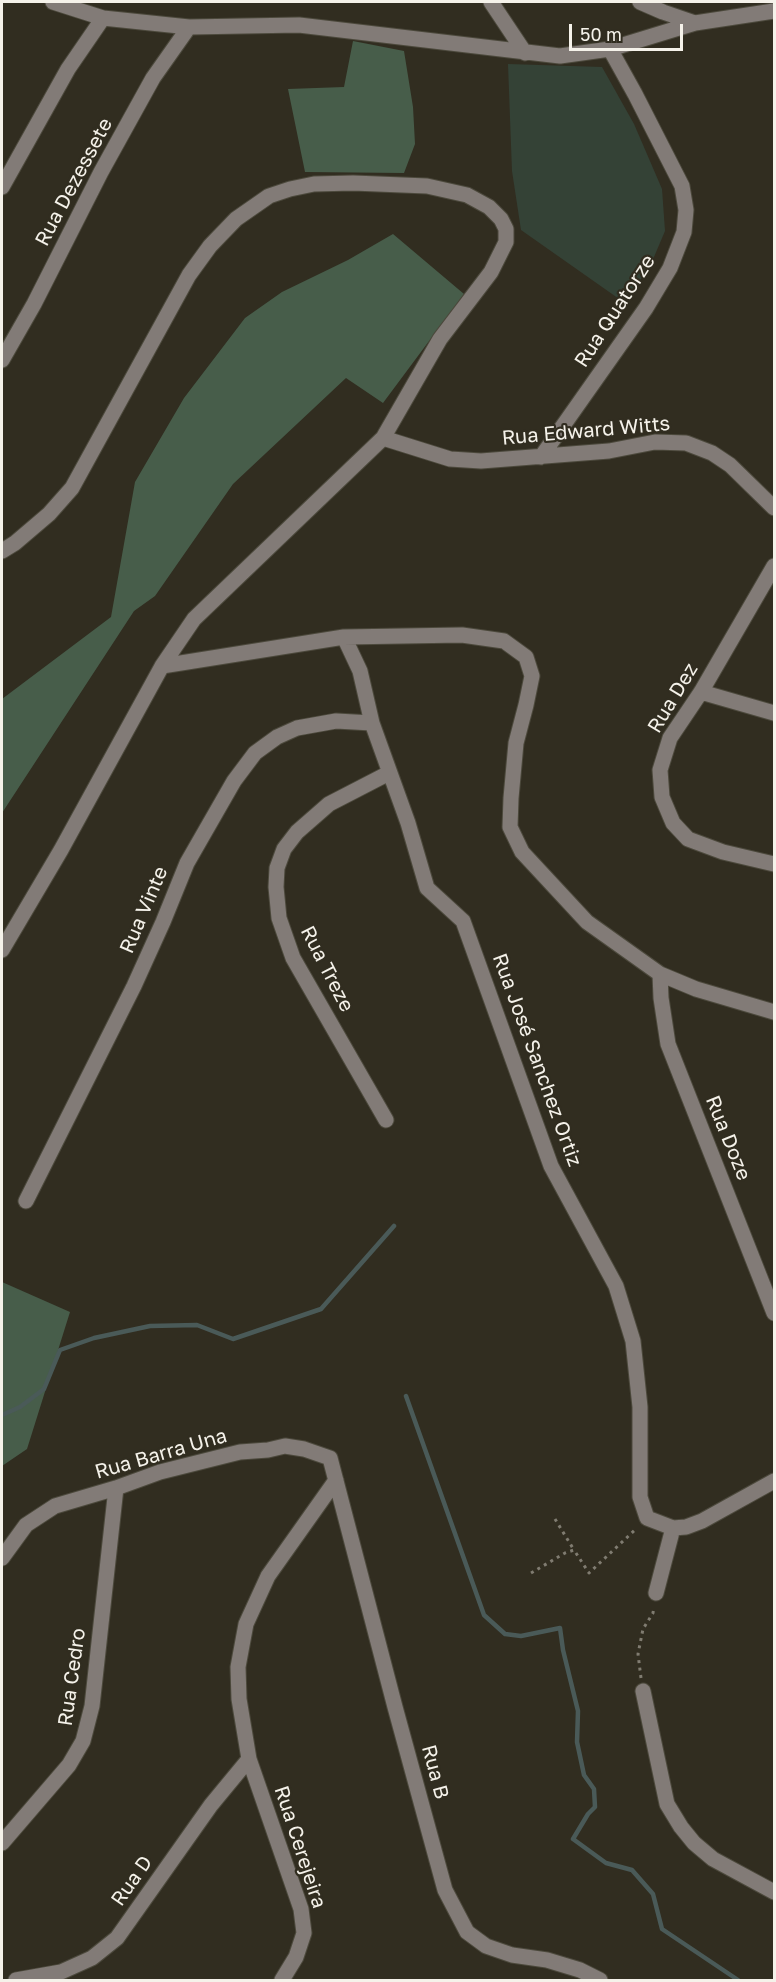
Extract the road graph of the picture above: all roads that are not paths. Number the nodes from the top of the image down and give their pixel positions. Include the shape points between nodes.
1 (53, 2) edge
2 (491, 2) edge
3 (640, 2) edge
4 (774, 11) edge
5 (103, 18) junction
6 (695, 23) junction
7 (189, 27) junction
8 (610, 49) junction
9 (525, 53) junction
10 (2, 187) edge
11 (2, 360) edge
12 (383, 438) junction
13 (541, 457) junction
14 (774, 508) edge
15 (2, 551) edge
16 (774, 566) edge
17 (344, 637) junction
18 (162, 666) junction
19 (701, 692) junction
20 (774, 712) edge
21 (372, 723) junction
22 (389, 773) junction
23 (774, 864) edge
24 (2, 950) edge
25 (660, 974) junction
26 (774, 1012) edge
27 (386, 1120) dead end
28 (26, 1201) dead end
29 (774, 1313) edge
30 (336, 1480) junction
31 (774, 1481) edge
32 (116, 1488) junction
33 (673, 1528) junction
34 (2, 1558) edge
35 (656, 1593) road end
36 (643, 1691) road end
37 (249, 1759) junction
38 (2, 1843) edge
39 (774, 1892) edge
40 (16, 1980) edge
41 (282, 1980) edge
42 (600, 1980) edge

1 - 5 street
2 - 9 street
3 - 6 street
4 - 6 street
5 - 7 street
5 - 10 street via 68,69
6 - 8 street
7 - 9 street via 299,25
7 - 11 street, Rua Dezessete via 153,78
8 - 9 street via 560,57
8 - 13 street, Rua Quatorze via 681,186 686,210 684,232 670,268 646,308
12 - 13 street, Rua Edward Witts via 450,459
12 - 15 street via 440,339 491,272 506,242 506,230 489,207 467,195 427,186 344,183 290,189 269,196 236,219 210,246 189,275 72,488 49,514
12 - 18 street via 194,619
13 - 14 street, Rua Edward Witts via 655,442 686,444 712,453 730,465
16 - 19 street, Rua Dez
17 - 18 street
17 - 21 street, Rua José Sanchez Ortiz via 360,671
17 - 25 street via 462,635 504,642 526,657 532,676 516,742 510,827 522,852 587,922
18 - 24 street
19 - 20 street
19 - 23 street, Rua Dez via 670,738 660,770 662,797 673,823 688,838 723,852
21 - 22 street, Rua José Sanchez Ortiz
21 - 28 street, Rua Vinte via 336,721 297,728 255,753 234,781 187,863 134,986
22 - 27 street, Rua Treze via 328,804 297,832 284,849 276,887 279,918 293,958
22 - 33 street, Rua José Sanchez Ortiz via 427,888 463,921 551,1167 616,1286 633,1341 640,1407 640,1497 647,1518
25 - 26 street
25 - 29 street, Rua Doze via 668,1044
30 - 32 street, Rua Barra Una via 330,1458 285,1446 240,1452 160,1472
30 - 37 street, Rua Cerejeira via 268,1576 246,1624 238,1667
30 - 42 street, Rua B via 445,1890 467,1932 486,1946 547,1960
31 - 33 street via 702,1521
32 - 34 street, Rua Barra Una via 55,1506 26,1525
32 - 38 street, Rua Cedro via 92,1706 83,1741 69,1765
33 - 35 street
36 - 39 street via 668,1804 681,1827 713,1859
37 - 40 street, Rua D via 211,1805 117,1938 92,1958 61,1972
37 - 41 street, Rua Cerejeira via 301,1909 304,1933

